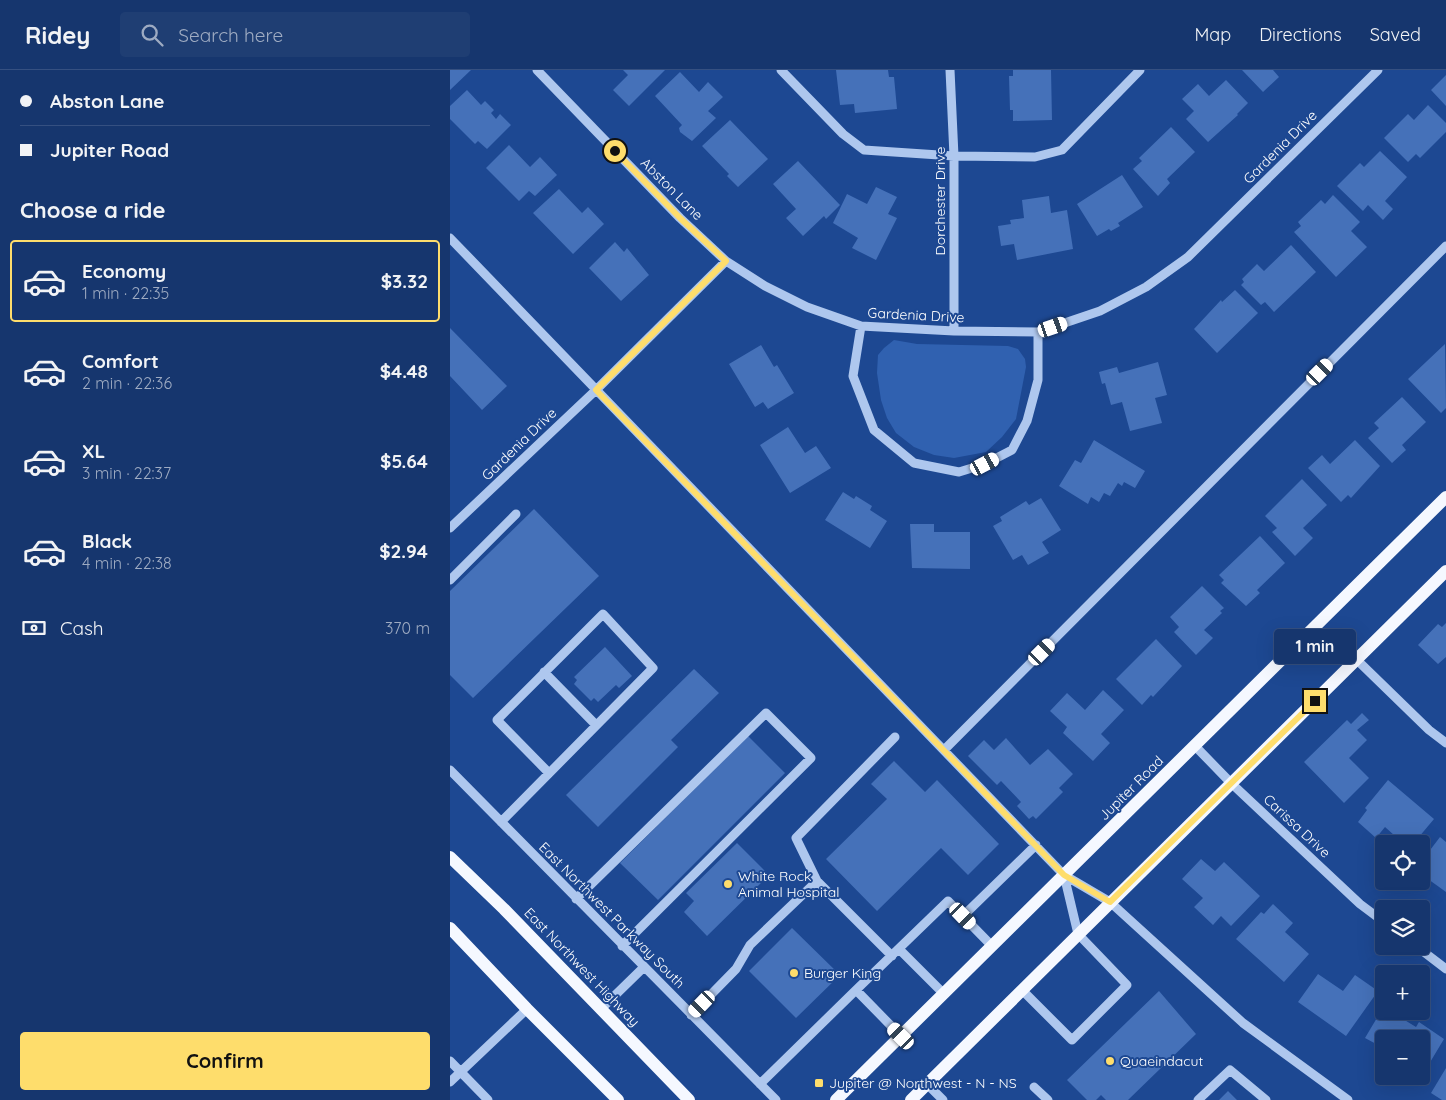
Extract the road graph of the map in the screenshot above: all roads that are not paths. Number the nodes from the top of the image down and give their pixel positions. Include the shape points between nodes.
1 (537, 70) edge
2 (780, 70) edge
3 (950, 70) edge
4 (1140, 70) edge
5 (1378, 70) edge
6 (954, 156) junction
7 (450, 238) edge
8 (1446, 246) edge
9 (726, 261) junction
10 (861, 326) junction
11 (954, 331) junction
12 (1038, 332) junction
13 (596, 390) junction
14 (1445, 500) edge
15 (516, 514) dead end
16 (450, 528) edge
17 (1446, 571) edge
18 (450, 580) edge
19 (1357, 660) junction
20 (544, 672) junction
21 (596, 725) junction
22 (896, 737) dead end
23 (1446, 743) edge
24 (1195, 746) junction
25 (944, 750) junction
26 (450, 770) edge
27 (548, 773) junction
28 (1231, 783) junction
29 (501, 822) junction
30 (1036, 845) junction
31 (450, 857) edge
32 (1064, 875) junction
33 (817, 881) junction
34 (576, 898) junction
35 (1110, 902) junction
36 (1375, 915) edge
37 (963, 916) junction
38 (450, 928) edge
39 (1078, 934) junction
40 (622, 946) junction
41 (992, 946) junction
42 (899, 949) junction
43 (1428, 955) edge
44 (892, 956) junction
45 (644, 967) junction
46 (1446, 968) edge
47 (856, 990) junction
48 (1022, 990) junction
49 (943, 993) junction
50 (602, 1008) junction
51 (528, 1009) junction
52 (691, 1015) junction
53 (901, 1036) junction
54 (450, 1062) edge
55 (460, 1072) junction
56 (450, 1082) edge
57 (760, 1084) junction
58 (927, 1084) junction
59 (1034, 1087) dead end
60 (488, 1100) edge
61 (618, 1100) edge
62 (690, 1100) edge
63 (776, 1100) edge
64 (836, 1100) edge
65 (911, 1100) edge
66 (943, 1100) edge
67 (1048, 1100) edge
68 (1198, 1100) edge
69 (1266, 1100) edge
70 (1348, 1100) edge

1 - 9 street, Abston Lane
2 - 6 street via 842,134 864,150
3 - 6 street, Dorchester Drive
4 - 6 street via 1062,150 1035,156
5 - 12 street, Gardenia Drive via 1188,257 1146,288 1100,311
6 - 11 street, Dorchester Drive
7 - 13 street
8 - 25 street
9 - 10 street, Gardenia Drive via 807,307
9 - 13 street, Gardenia Drive
10 - 11 street, Gardenia Drive
10 - 12 street via 853,376 874,430 914,463 959,472 985,464 1012,450 1027,421 1038,380
11 - 12 street, Gardenia Drive
13 - 16 street, Gardenia Drive
13 - 25 street
14 - 24 main road, Jupiter Road
15 - 18 street
17 - 19 main road
19 - 23 street
19 - 28 main road
20 - 21 street
20 - 21 street via 603,614 653,668
20 - 27 street via 497,720
21 - 27 street
22 - 33 street via 796,838
24 - 28 street, Carissa Drive
24 - 32 main road, Jupiter Road
25 - 30 street
26 - 29 street, East Northwest Parkway South
27 - 29 street
28 - 35 main road
28 - 36 street, Carissa Drive
29 - 34 street, East Northwest Parkway South
30 - 32 street
30 - 37 street
31 - 50 main road, East Northwest Highway
32 - 35 street
32 - 39 street
32 - 41 main road, Jupiter Road
33 - 44 street
33 - 52 street via 750,945 736,969
34 - 40 street, East Northwest Parkway South
34 - 40 street via 766,713 811,758
35 - 39 main road
35 - 70 street via 1243,1023
37 - 41 street
37 - 42 street via 948,901
38 - 51 main road
39 - 48 main road
39 - 48 street via 1127,985 1072,1040
40 - 45 street, East Northwest Parkway South
41 - 49 main road, Jupiter Road
42 - 44 street
42 - 49 street
43 - 46 street
44 - 47 street
45 - 50 street
45 - 52 street, East Northwest Parkway South
47 - 53 street
47 - 57 street
48 - 58 main road
49 - 53 main road, Jupiter Road
50 - 62 main road, East Northwest Highway
51 - 55 street
51 - 61 main road
52 - 57 street, East Northwest Parkway South
53 - 64 main road, Jupiter Road
54 - 55 street
55 - 56 street
55 - 60 street
57 - 63 street, East Northwest Parkway South
58 - 65 main road
58 - 66 street
59 - 67 street
68 - 69 street via 1230,1070

